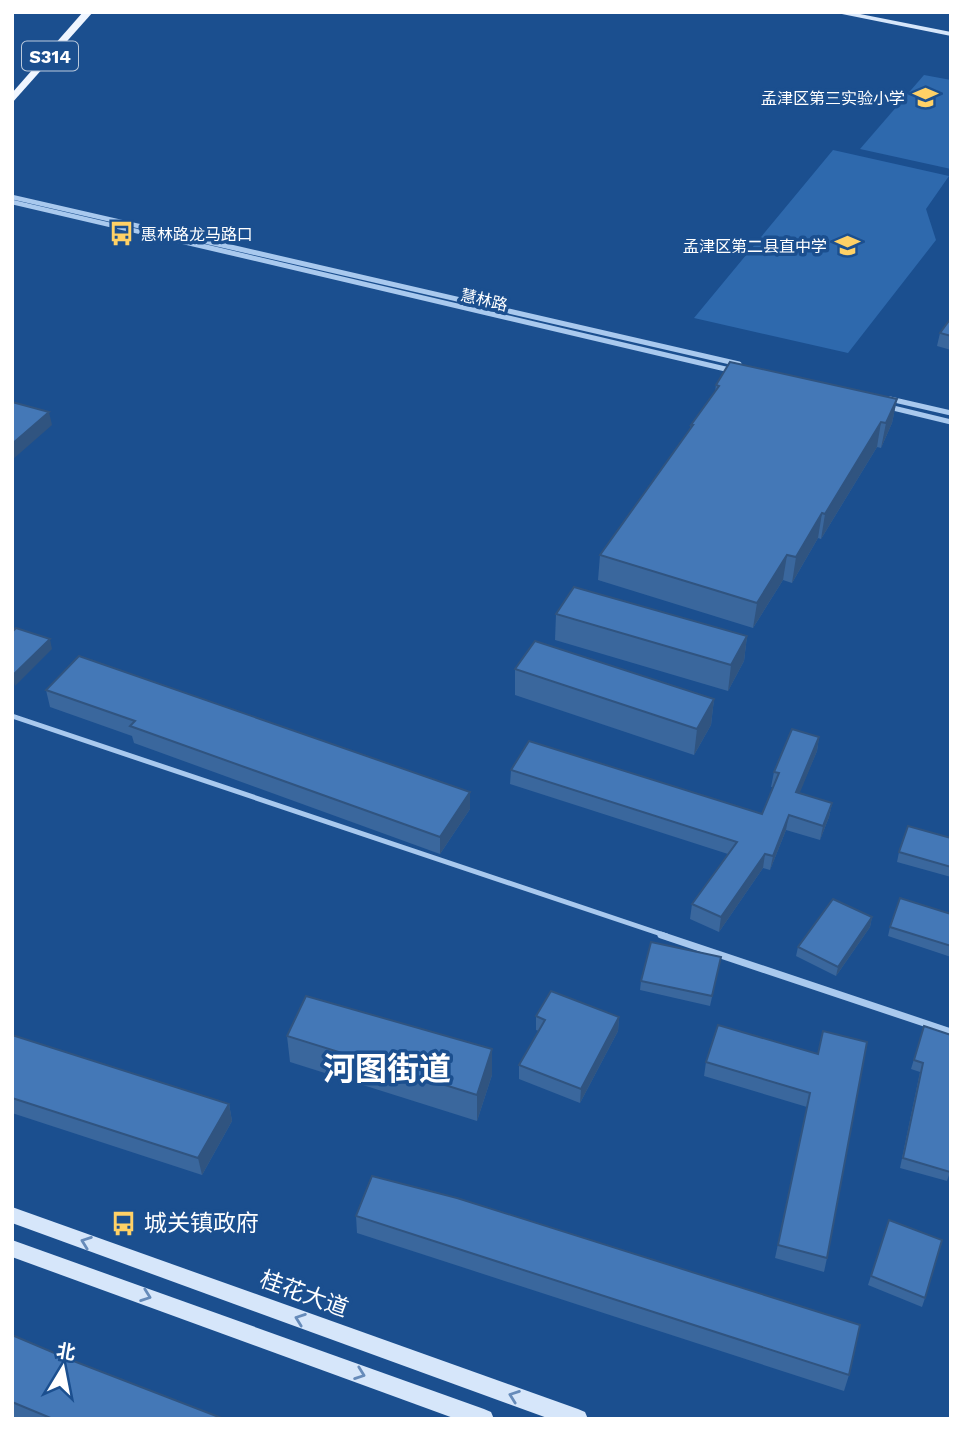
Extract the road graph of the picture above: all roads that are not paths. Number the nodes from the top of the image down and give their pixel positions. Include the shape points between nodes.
1 (74, 12) edge
2 (88, 12) edge
3 (836, 12) edge
4 (861, 12) edge
5 (951, 31) edge
6 (12, 82) edge
7 (12, 100) edge
8 (12, 199) edge
9 (747, 366) edge
10 (747, 374) edge
11 (883, 398) edge
12 (883, 406) edge
13 (951, 413) edge
14 (951, 422) edge
15 (12, 716) edge
16 (951, 1032) edge
17 (12, 1215) edge
18 (12, 1248) edge
19 (484, 1419) edge
20 (578, 1419) edge

1 - 6 main road, S314
2 - 7 main road, S314
3 - 5 main road
4 - 5 main road
8 - 9 street, 慧林路
8 - 10 street, 慧林路
11 - 13 street
12 - 14 street
15 - 16 lane
20 -> 17 main road, 桂花大道
18 -> 19 main road

